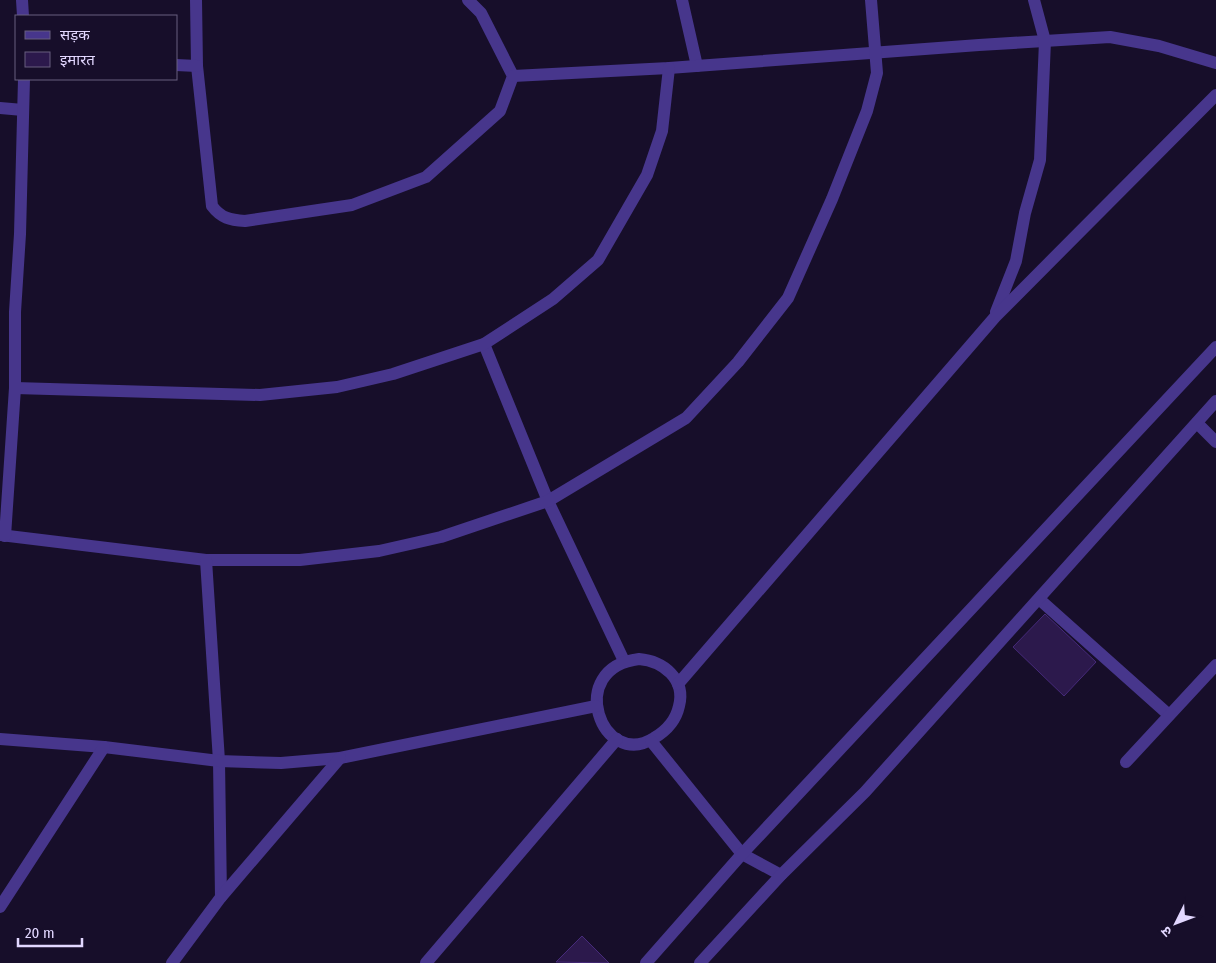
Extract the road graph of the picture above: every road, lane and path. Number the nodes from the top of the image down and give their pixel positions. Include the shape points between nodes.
1 (22, 0) edge
2 (196, 0) edge
3 (468, 0) edge
4 (682, 0) edge
5 (871, 0) edge
6 (1034, 0) edge
7 (23, 15) edge
8 (1045, 41) junction
9 (876, 53) junction
10 (1216, 63) edge
11 (178, 65) edge
12 (197, 66) junction
13 (697, 66) junction
14 (669, 68) junction
15 (513, 76) junction
16 (24, 80) edge
17 (1216, 95) edge
18 (0, 108) edge
19 (23, 110) junction
20 (995, 317) junction
21 (484, 344) junction
22 (1216, 347) edge
23 (15, 388) junction
24 (1216, 401) edge
25 (1197, 423) junction
26 (1216, 442) edge
27 (548, 502) junction
28 (2, 536) edge
29 (206, 560) junction
30 (1039, 598) junction
31 (624, 661) junction
32 (1216, 665) edge
33 (678, 684) junction
34 (596, 706) junction
35 (1169, 715) junction
36 (0, 739) edge
37 (616, 739) junction
38 (651, 741) junction
39 (104, 747) junction
40 (340, 758) junction
41 (220, 761) junction
42 (1126, 762) dead end
43 (742, 854) junction
44 (781, 875) junction
45 (221, 897) junction
46 (0, 907) edge
47 (172, 963) edge
48 (426, 963) edge
49 (646, 963) edge
50 (700, 963) edge

1 - 7 street
2 - 12 street
3 - 15 street via 481,13
4 - 13 street
5 - 9 street
6 - 8 street
8 - 9 street
8 - 10 street via 1110,38 1158,46
8 - 20 street via 1040,160 1016,261
9 - 13 street
9 - 27 street via 877,73 867,111 788,298 738,362 686,418
11 - 12 street
12 - 15 street via 212,206 219,215 230,220 245,221 352,205 426,177 500,111
13 - 14 street
14 - 15 street
14 - 21 street via 662,131 647,174 598,260 553,299
16 - 19 street
17 - 20 street
18 - 19 street
19 - 23 street via 20,234 14,312
20 - 33 street
21 - 23 street via 393,374 336,387 260,395
21 - 27 street
22 - 43 street
23 - 28 street
24 - 25 street
25 - 26 street
25 - 30 street
27 - 29 street via 441,538 379,551 300,560
27 - 31 street
28 - 29 street
29 - 41 street
30 - 35 street
30 - 44 street via 865,792
31 - 33 street via 651,660 663,665
31 - 34 street via 612,668 603,680 596,693
32 - 35 street
33 - 38 street via 680,695 676,716 664,732
34 - 37 street via 606,728
34 - 40 street
35 - 42 street
36 - 39 street
37 - 38 street via 626,745 637,746
37 - 48 street
38 - 43 street
39 - 41 street
39 - 46 street
40 - 41 street via 280,763
40 - 45 street
41 - 45 street
43 - 44 street
43 - 49 street
44 - 50 street
45 - 47 street

